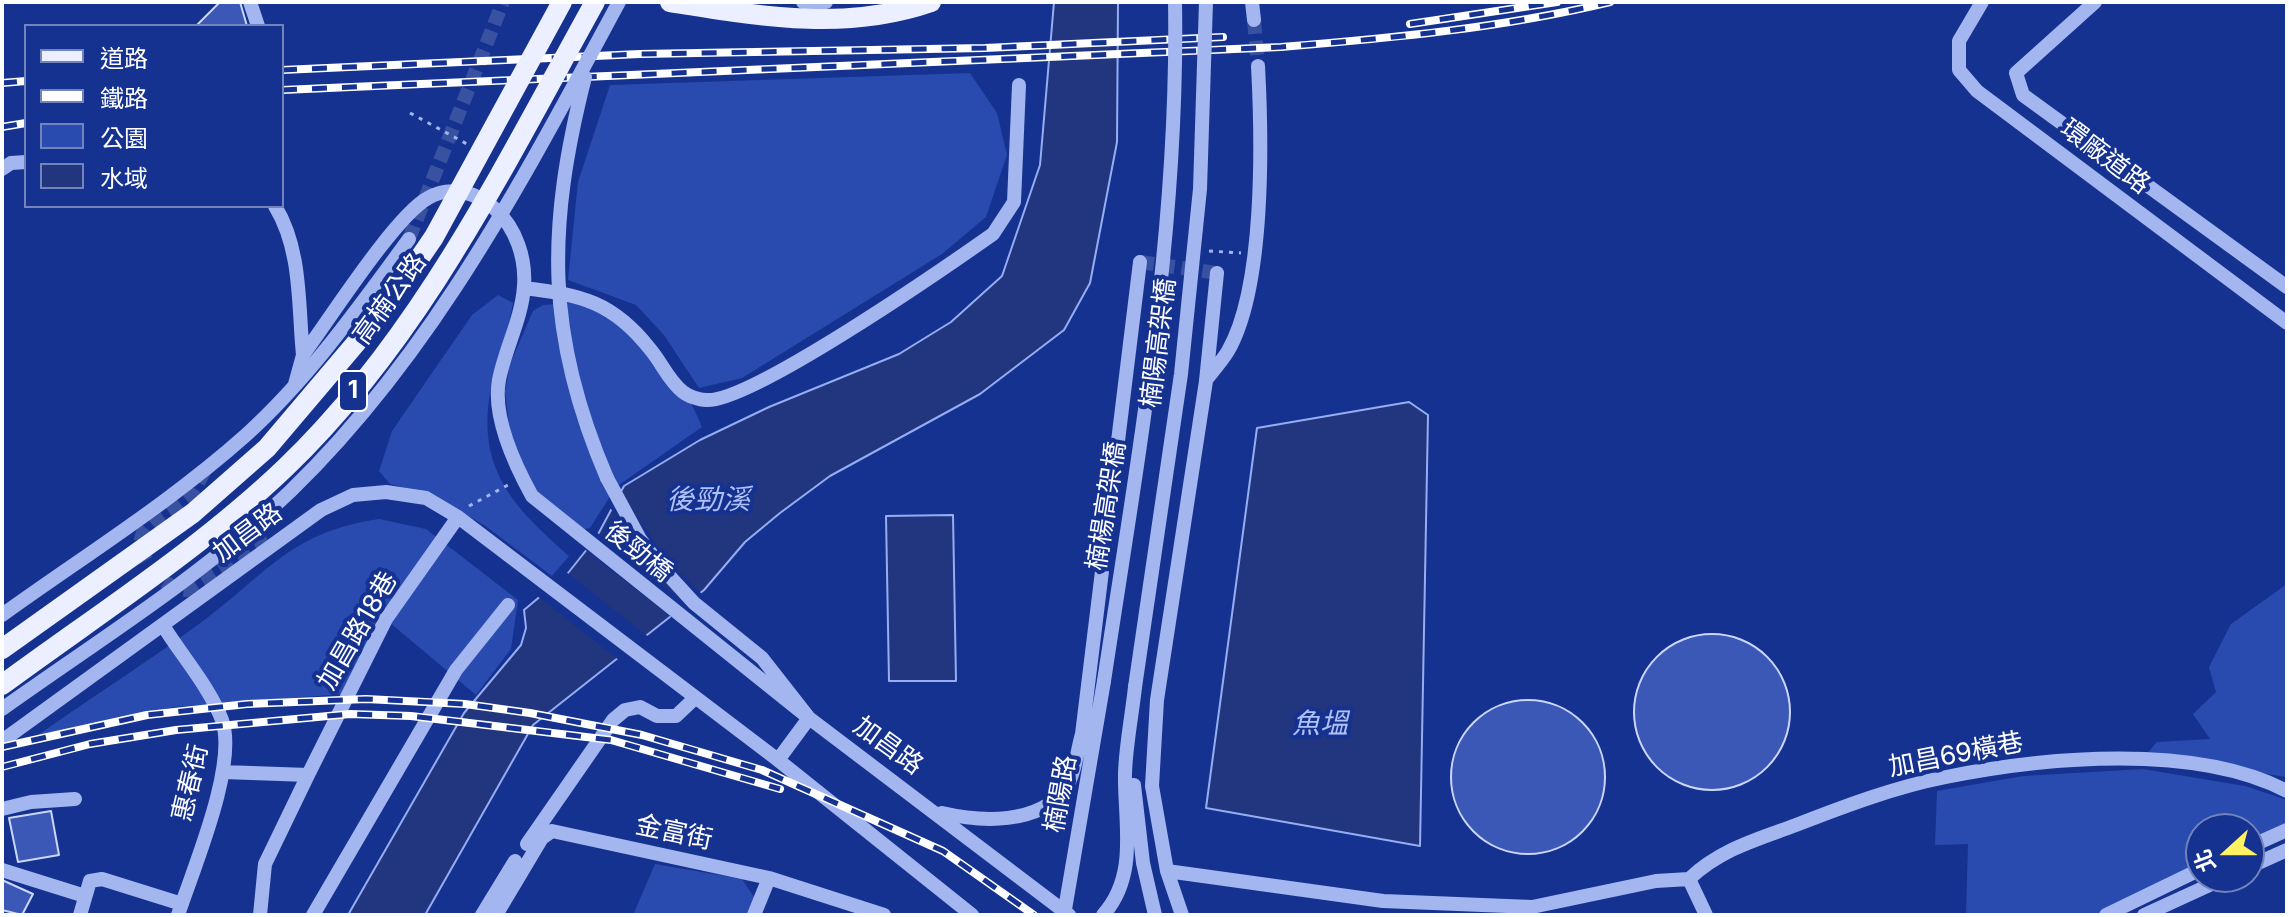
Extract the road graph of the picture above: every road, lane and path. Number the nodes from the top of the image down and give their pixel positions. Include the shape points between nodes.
1 (250, 2) edge
2 (562, 2) edge
3 (595, 2) edge
4 (619, 2) edge
5 (670, 2) edge
6 (803, 2) edge
7 (826, 2) edge
8 (931, 2) edge
9 (1175, 2) edge
10 (1206, 2) edge
11 (1252, 2) edge
12 (1982, 2) edge
13 (2095, 2) edge
14 (1254, 20) tunnel mouth
15 (257, 24) edge
16 (590, 57) junction
17 (1258, 66) tunnel mouth
18 (1019, 85) dead end
19 (410, 113) dead end
20 (469, 145) dead end
21 (24, 162) edge
22 (2, 169) edge
23 (276, 208) edge
24 (409, 239) tunnel mouth
25 (1203, 251) dead end
26 (1254, 254) junction
27 (1140, 262) dead end
28 (1217, 273) dead end
29 (2287, 287) edge
30 (524, 288) junction
31 (2287, 323) edge
32 (303, 355) junction
33 (1206, 381) junction
34 (295, 384) junction
35 (522, 478) junction
36 (458, 517) junction
37 (508, 605) dead end
38 (2, 615) edge
39 (678, 615) joint
40 (164, 627) junction
41 (2, 649) edge
42 (1104, 681) joint
43 (2, 685) edge
44 (1135, 687) junction
45 (695, 698) junction
46 (2, 709) edge
47 (809, 718) junction
48 (2, 741) edge
49 (1092, 759) junction
50 (778, 760) junction
51 (223, 772) junction
52 (308, 775) junction
53 (1067, 786) junction
54 (2287, 791) edge
55 (75, 799) dead end
56 (2, 809) edge
57 (937, 812) junction
58 (2287, 830) edge
59 (2265, 840) edge
60 (2287, 850) edge
61 (2265, 860) edge
62 (2, 870) edge
63 (1167, 871) junction
64 (2185, 876) edge
65 (769, 878) junction
66 (1689, 879) junction
67 (2194, 893) edge
68 (2147, 894) junction
69 (85, 896) junction
70 (180, 909) edge
71 (2153, 913) edge
72 (1066, 914) edge
73 (80, 915) edge
74 (260, 915) edge
75 (313, 915) edge
76 (482, 915) edge
77 (496, 915) edge
78 (754, 915) edge
79 (884, 915) edge
80 (972, 915) edge
81 (1103, 915) edge
82 (1155, 915) edge
83 (1182, 915) edge
84 (1706, 915) edge
85 (2106, 915) edge

1 - 15 street
2 - 41 main road, 高楠公路 / 1, bridge via 434,237 384,310 267,448 193,513
3 - 43 main road, 高楠公路 / 1, bridge via 455,253 349,397 248,501
4 - 16 street, bridge
5 - 8 main road via 850,20
6 - 7 street
9 - 42 street, 楠楊高架橋, bridge via 1176,51 1152,367
10 - 44 street, 楠陽高架橋, bridge via 1200,189 1181,374
11 - 14 street
12 - 31 street, 環廠道路 via 1959,41 1959,70 1977,91
13 - 29 street via 2016,73 2023,95
16 - 46 street, bridge via 489,239 371,405 304,477 226,547
16 - 47 street, bridge via 560,196 557,247 563,345 580,413 622,508 655,559 694,603 762,658
17 - 26 street
18 - 30 street via 1014,202 993,234 805,356 741,391 707,401 686,394 605,305
19 - 20 path
21 - 22 street
23 - 32 street via 295,256
24 - 34 street
25 - 26 path
26 - 33 street via 1229,349
27 - 53 street via 1082,734
28 - 33 street
30 - 32 street via 515,237 486,200 457,192 430,196 400,223
30 - 35 street via 498,383 504,431
32 - 34 street
33 - 63 street via 1157,700 1152,786
34 - 38 street via 205,470
35 - 36 path via 470,505
35 - 39 street, 後勁橋 via 532,496
36 - 40 street, 加昌路 via 412,495 371,493 342,499 280,537
36 - 45 street, 加昌路
36 - 52 street, 加昌路18巷 via 386,619
37 - 75 street via 456,670
39 - 47 street, 加昌路
40 - 48 street, 加昌路
40 - 51 street, 惠春街 via 222,719
42 - 49 street, 楠陽路
44 - 81 street via 1125,772 1124,880
44 - 82 street via 1134,783
45 - 50 street
45 - 76 street via 676,716 657,716 640,707 613,720
47 - 50 street
47 - 57 street, 加昌路
49 - 53 street
49 - 72 street, 楠陽路
50 - 80 street
51 - 52 street
51 - 70 street, 惠春街
52 - 74 street, 加昌路18巷 via 265,864
53 - 57 street via 1050,804 1026,814 972,820
54 - 66 street, 加昌69橫巷 via 2205,765 2135,761 2052,762 1946,777 1858,801 1714,856
55 - 56 street
57 - 72 street, 加昌路
58 - 59 street
60 - 61 street
62 - 69 street
63 - 66 street via 1383,901 1532,907
63 - 83 street
64 - 68 street
65 - 77 street, 金富街 via 552,831 542,838
65 - 78 street
65 - 79 street, 金富街
66 - 84 street
67 - 71 street
68 - 71 street
68 - 85 street
69 - 70 street via 90,881 102,879
69 - 73 street

